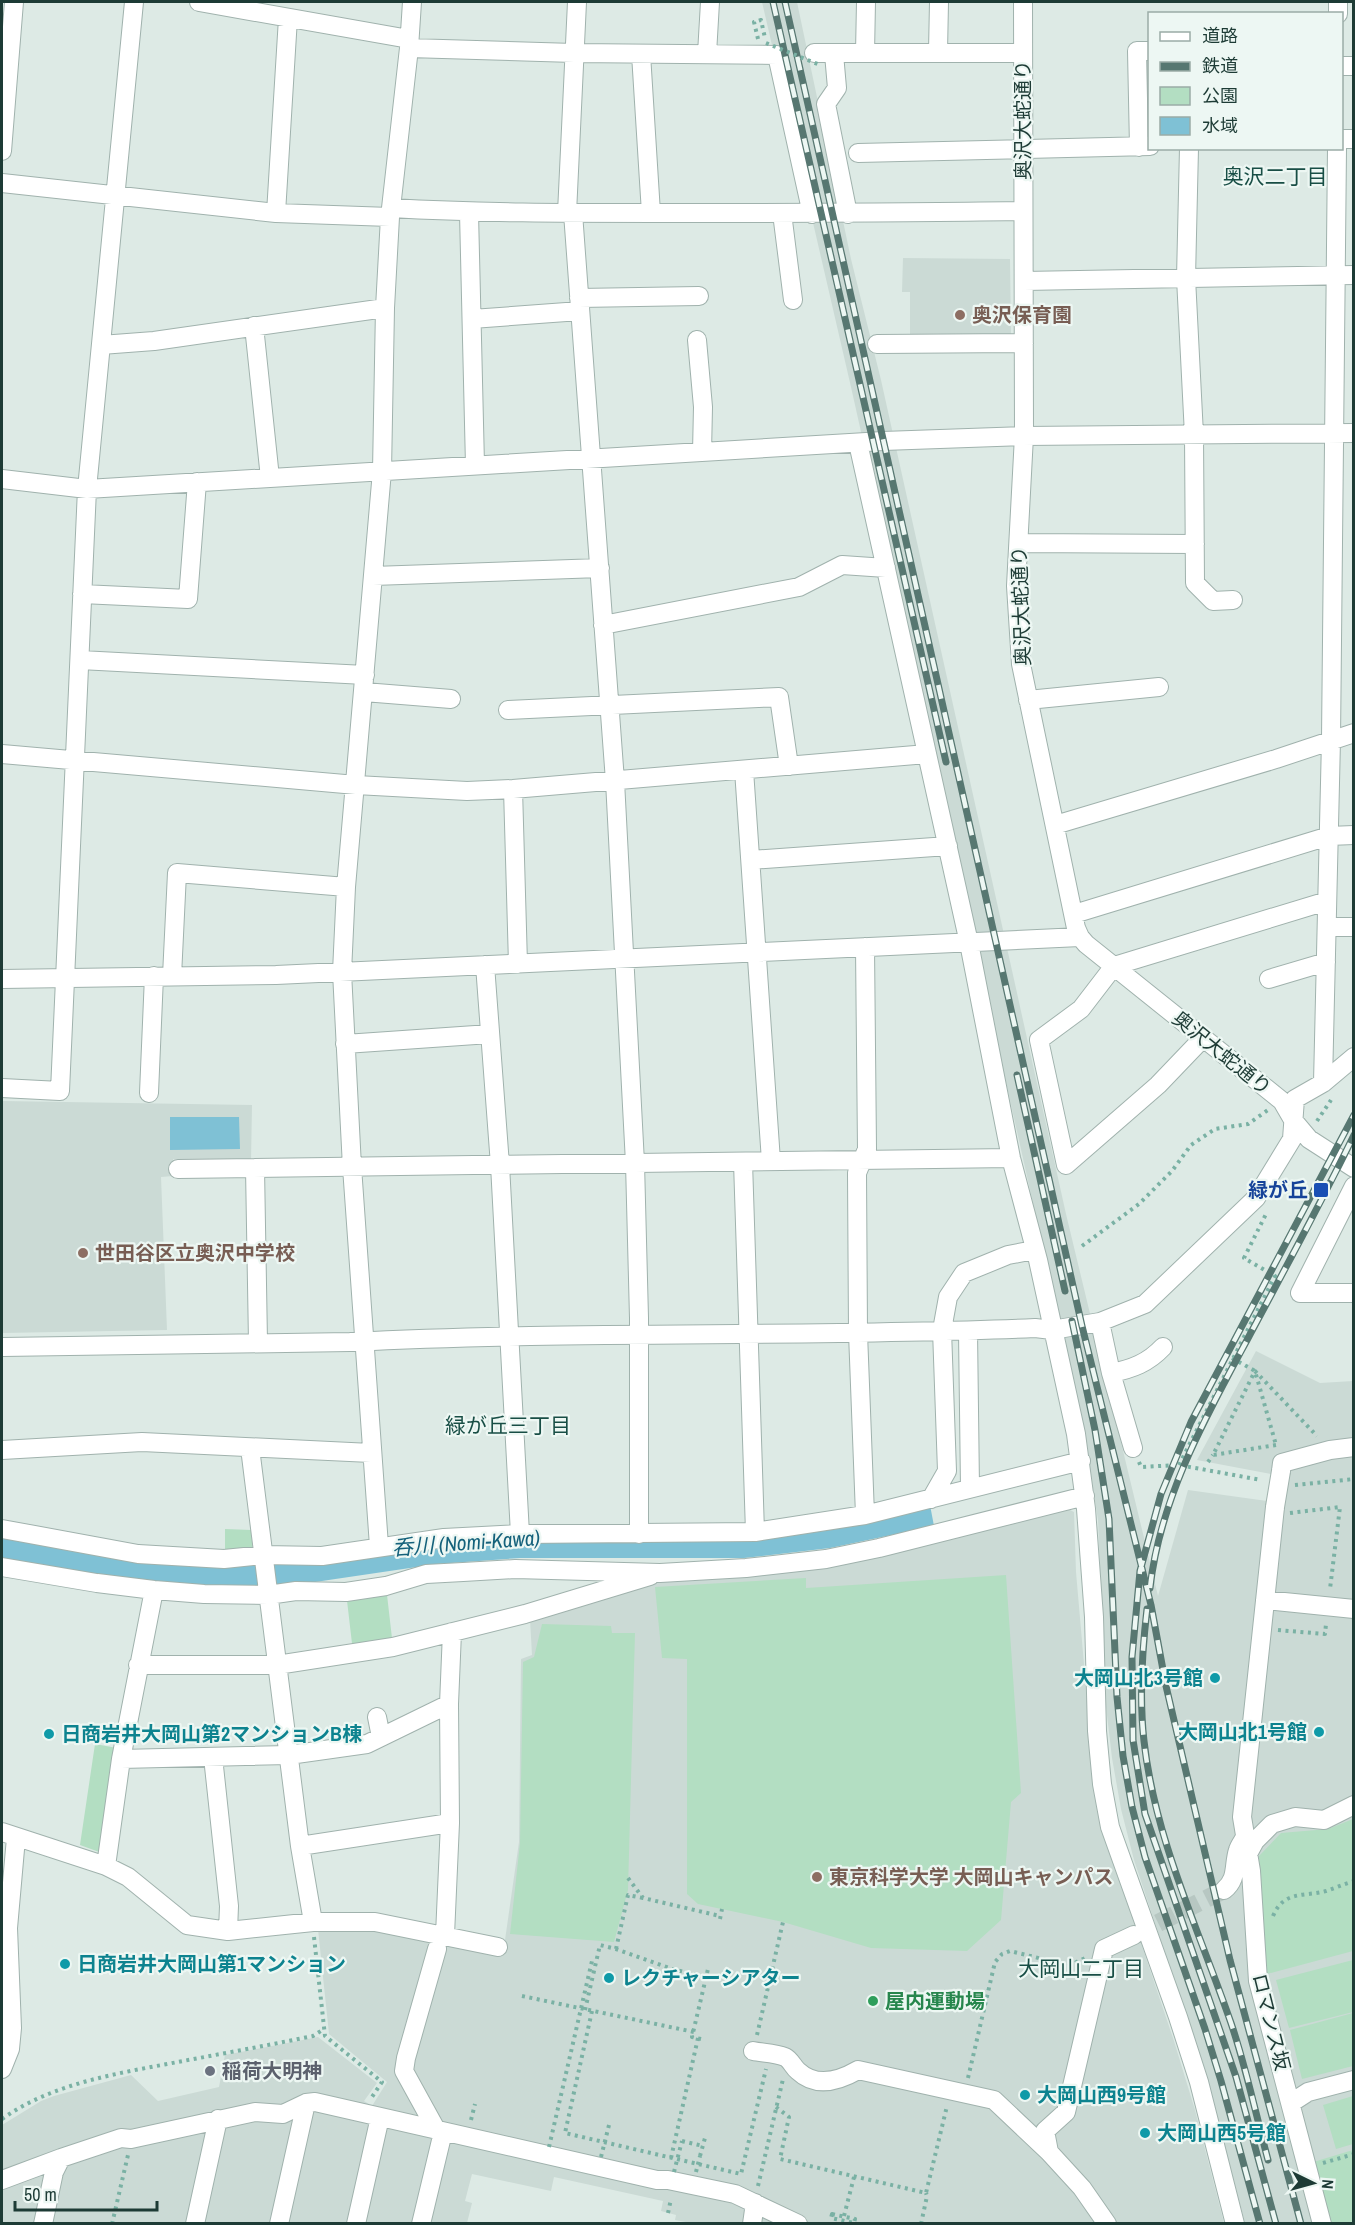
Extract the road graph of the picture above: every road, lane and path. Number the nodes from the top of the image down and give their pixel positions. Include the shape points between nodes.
1 (14, 2) edge
2 (134, 2) edge
3 (199, 2) edge
4 (412, 2) edge
5 (577, 2) edge
6 (710, 2) edge
7 (866, 2) edge
8 (939, 2) edge
9 (1023, 2) edge
10 (288, 18) junction
11 (409, 43) junction
12 (763, 49) junction
13 (1148, 51) edge
14 (938, 52) junction
15 (574, 53) junction
16 (865, 53) junction
17 (1023, 53) junction
18 (641, 54) junction
19 (707, 54) junction
20 (822, 57) junction
21 (1144, 146) edge
22 (1023, 150) junction
23 (1189, 150) edge
24 (1337, 150) edge
25 (2, 151) edge
26 (858, 153) dead end
27 (2, 183) edge
28 (116, 194) junction
29 (1023, 210) junction
30 (390, 212) junction
31 (276, 213) junction
32 (469, 213) junction
33 (570, 213) junction
34 (651, 213) junction
35 (782, 213) junction
36 (813, 214) junction
37 (848, 214) junction
38 (1344, 275) edge
39 (1186, 278) junction
40 (1024, 281) junction
41 (699, 296) dead end
42 (793, 300) dead end
43 (579, 305) junction
44 (385, 308) junction
45 (472, 319) junction
46 (254, 326) junction
47 (697, 340) dead end
48 (1024, 343) junction
49 (877, 344) dead end
50 (101, 345) junction
51 (1353, 433) edge
52 (1334, 434) junction
53 (1194, 435) junction
54 (1024, 436) junction
55 (858, 443) junction
56 (702, 452) junction
57 (590, 458) junction
58 (475, 465) junction
59 (382, 471) junction
60 (270, 478) junction
61 (2, 479) edge
62 (197, 482) junction
63 (87, 489) junction
64 (1019, 543) junction
65 (1195, 544) junction
66 (600, 568) junction
67 (886, 568) junction
68 (373, 576) junction
69 (82, 594) junction
70 (1233, 600) dead end
71 (603, 625) junction
72 (80, 660) junction
73 (364, 684) junction
74 (1159, 687) dead end
75 (451, 699) dead end
76 (1028, 700) junction
77 (609, 706) junction
78 (508, 710) dead end
79 (1353, 733) edge
80 (1331, 740) junction
81 (2, 754) edge
82 (927, 754) junction
83 (75, 760) junction
84 (789, 766) junction
85 (744, 770) junction
86 (615, 780) junction
87 (356, 785) junction
88 (513, 789) junction
89 (1055, 825) junction
90 (1353, 835) edge
91 (1329, 836) junction
92 (948, 846) junction
93 (751, 860) junction
94 (346, 887) junction
95 (1327, 901) junction
96 (1074, 914) junction
97 (1327, 927) junction
98 (1353, 927) edge
99 (1080, 937) junction
100 (969, 943) junction
101 (865, 947) junction
102 (757, 952) junction
103 (624, 959) junction
104 (1326, 962) junction
105 (518, 964) junction
106 (485, 965) junction
107 (1114, 966) junction
108 (342, 972) junction
109 (163, 976) junction
110 (66, 978) junction
111 (2, 979) edge
112 (1269, 979) dead end
113 (490, 1034) junction
114 (1203, 1038) junction
115 (345, 1044) junction
116 (1353, 1057) edge
117 (1062, 1061) dead end
118 (1046, 1073) junction
119 (1323, 1083) junction
120 (2, 1088) edge
121 (149, 1093) dead end
122 (1287, 1109) junction
123 (1011, 1158) junction
124 (862, 1160) junction
125 (771, 1161) junction
126 (743, 1162) junction
127 (634, 1163) junction
128 (500, 1165) junction
129 (352, 1167) junction
130 (255, 1168) junction
131 (1353, 1168) edge
132 (178, 1169) dead end
133 (1353, 1186) edge
134 (1269, 1208) dead end
135 (1082, 1246) dead end
136 (1034, 1250) junction
137 (1353, 1293) edge
138 (1100, 1322) junction
139 (942, 1330) junction
140 (1052, 1330) junction
141 (968, 1331) junction
142 (858, 1333) junction
143 (749, 1334) junction
144 (509, 1336) junction
145 (639, 1336) junction
146 (364, 1341) junction
147 (258, 1342) junction
148 (2, 1347) edge
149 (1163, 1347) dead end
150 (1232, 1358) junction
151 (1255, 1371) junction
152 (1111, 1373) junction
153 (1276, 1445) junction
154 (1353, 1447) edge
155 (250, 1448) junction
156 (1133, 1448) joint
157 (2, 1450) edge
158 (1330, 1450) junction
159 (371, 1453) junction
160 (1213, 1455) junction
161 (1081, 1461) junction
162 (1208, 1462) dead end
163 (1179, 1465) junction
164 (1280, 1475) junction
165 (1353, 1479) edge
166 (970, 1488) junction
167 (1085, 1496) junction
168 (931, 1499) junction
169 (1274, 1509) junction
170 (865, 1515) junction
171 (2, 1529) edge
172 (755, 1532) junction
173 (520, 1534) junction
174 (639, 1534) junction
175 (379, 1546) junction
176 (263, 1556) junction
177 (2, 1567) edge
178 (660, 1573) junction
179 (154, 1590) junction
180 (268, 1593) junction
181 (1265, 1600) junction
182 (1340, 1608) edge
183 (1353, 1620) edge
184 (1262, 1628) junction
185 (452, 1632) junction
186 (138, 1665) junction
187 (277, 1665) junction
188 (449, 1704) junction
189 (377, 1717) dead end
190 (381, 1737) junction
191 (289, 1755) junction
192 (213, 1757) junction
193 (121, 1760) junction
194 (1353, 1804) edge
195 (450, 1822) junction
196 (9, 1835) edge
197 (1252, 1840) junction
198 (300, 1846) junction
199 (106, 1866) junction
200 (628, 1878) dead end
201 (1353, 1881) edge
202 (1224, 1890) tunnel mouth
203 (643, 1898) junction
204 (722, 1909) dead end
205 (313, 1922) junction
206 (783, 1922) dead end
207 (228, 1931) junction
208 (1134, 1935) tunnel mouth
209 (1256, 1940) junction
210 (441, 1942) junction
211 (498, 1947) dead end
212 (5, 1948) edge
213 (616, 1949) junction
214 (592, 1961) dead end
215 (708, 1969) dead end
216 (1062, 1969) dead end
217 (706, 1977) junction
218 (522, 1995) dead end
219 (585, 2010) junction
220 (592, 2012) junction
221 (7, 2028) edge
222 (324, 2029) junction
223 (694, 2032) junction
224 (761, 2052) junction
225 (788, 2058) junction
226 (2, 2069) edge
227 (1353, 2080) edge
228 (958, 2092) junction
229 (306, 2103) junction
230 (1291, 2103) junction
231 (776, 2107) junction
232 (374, 2110) junction
233 (2, 2119) edge
234 (218, 2119) junction
235 (609, 2125) dead end
236 (440, 2131) junction
237 (705, 2138) dead end
238 (131, 2139) junction
239 (703, 2146) junction
240 (549, 2147) dead end
241 (1049, 2152) junction
242 (1353, 2154) edge
243 (601, 2157) dead end
244 (61, 2158) junction
245 (671, 2158) junction
246 (1308, 2168) junction
247 (674, 2172) dead end
248 (696, 2172) dead end
249 (854, 2177) junction
250 (2, 2180) edge
251 (673, 2191) dead end
252 (926, 2193) junction
253 (754, 2203) junction
254 (668, 2213) dead end
255 (844, 2216) junction
256 (43, 2223) edge
257 (112, 2223) edge
258 (195, 2223) edge
259 (279, 2223) edge
260 (356, 2223) edge
261 (421, 2223) edge
262 (752, 2223) edge
263 (798, 2223) edge
264 (921, 2223) edge
265 (1107, 2223) edge
266 (1234, 2223) edge
267 (1322, 2223) edge

1 - 25 street
2 - 28 street via 123,73
3 - 10 street
4 - 11 street
5 - 15 street
6 - 19 street
7 - 16 street
8 - 14 street
9 - 17 street, 奥沢大蛇通り
10 - 11 street
10 - 31 street
11 - 15 street
11 - 30 street
12 - 12 path via 754,22 761,20
12 - 19 street
12 - 20 path, bridge
12 - 36 street via 777,55
13 - 21 street via 1137,51
14 - 16 street
14 - 17 street
15 - 18 street
15 - 33 street
16 - 20 street
17 - 22 street, 奥沢大蛇通り
18 - 19 street
18 - 34 street
20 - 37 street via 837,88 826,104
21 - 22 street
22 - 26 street
22 - 29 street, 奥沢大蛇通り
23 - 39 street
24 - 38 street
27 - 28 street
28 - 31 street
28 - 50 street
29 - 37 street
29 - 40 street, 奥沢大蛇通り
30 - 31 street
30 - 32 street
30 - 44 street
32 - 33 street
32 - 45 street
33 - 34 street
33 - 43 street
34 - 35 street
35 - 36 street
35 - 42 street
36 - 37 street
38 - 39 street
38 - 52 street
39 - 40 street
39 - 53 street
40 - 48 street, 奥沢大蛇通り
41 - 43 street
43 - 45 street
43 - 57 street
44 - 46 street
44 - 59 street
45 - 58 street
46 - 50 street
46 - 60 street
47 - 56 street via 703,407
48 - 49 street
48 - 54 street, 奥沢大蛇通り
50 - 63 street
51 - 52 street
52 - 53 street
52 - 80 street
53 - 54 street
53 - 65 street
54 - 55 street
54 - 64 street, 奥沢大蛇通り
55 - 56 street
55 - 67 street
56 - 57 street
57 - 58 street
57 - 66 street
58 - 59 street
59 - 60 street
59 - 68 street
60 - 62 street
61 - 63 street
62 - 63 street
62 - 69 street via 188,599
63 - 69 street
64 - 65 street
64 - 76 street, 奥沢大蛇通り via 1018,620
65 - 70 street via 1195,583 1213,601
66 - 68 street
66 - 71 street
67 - 71 street via 842,565 799,587
67 - 82 street
68 - 73 street
69 - 72 street
71 - 77 street
72 - 73 street
72 - 83 street
73 - 75 street
73 - 87 street
74 - 76 street
76 - 89 street, 奥沢大蛇通り
77 - 78 street
77 - 84 street via 779,697
77 - 86 street
79 - 80 street
80 - 89 street
80 - 91 street
81 - 83 street
82 - 84 street
82 - 92 street
83 - 87 street
83 - 110 street
84 - 85 street
85 - 86 street
85 - 93 street
86 - 88 street
86 - 103 street
87 - 88 street via 467,791
87 - 94 street
88 - 105 street
89 - 96 street, 奥沢大蛇通り
90 - 91 street
91 - 95 street
91 - 96 street
92 - 93 street
92 - 100 street
93 - 102 street
94 - 108 street
94 - 109 street via 177,873
95 - 97 street
95 - 107 street
96 - 99 street, 奥沢大蛇通り
97 - 98 street
97 - 104 street
99 - 100 street
99 - 107 street, 奥沢大蛇通り
100 - 101 street
100 - 123 street
101 - 102 street
101 - 124 street via 867,1149
102 - 103 street
102 - 125 street
103 - 105 street
103 - 127 street
104 - 112 street
104 - 119 street
105 - 106 street
106 - 108 street
106 - 113 street
107 - 114 street, 奥沢大蛇通り
107 - 118 street via 1081,1009 1039,1040
108 - 109 street
108 - 115 street
109 - 110 street
109 - 121 street
110 - 111 street
110 - 120 street via 60,1091
113 - 115 street
113 - 128 street
114 - 118 street via 1158,1085 1066,1165
114 - 122 street, 奥沢大蛇通り
115 - 129 street
116 - 119 street
117 - 118 street
119 - 122 street via 1295,1099
122 - 131 street, 奥沢大蛇通り via 1309,1139
122 - 135 path via 1248,1124 1215,1129 1191,1144 1172,1171 1139,1204
122 - 138 street via 1292,1139 1256,1198 1145,1304
123 - 124 street
123 - 136 street
124 - 125 street
124 - 142 street via 857,1173
125 - 126 street
126 - 127 street
126 - 143 street
127 - 128 street
127 - 145 street
128 - 129 street
128 - 144 street
129 - 130 street
129 - 146 street
130 - 132 street
130 - 147 street
133 - 137 street via 1300,1293
134 - 150 path via 1244,1258 1275,1276
136 - 139 street via 1008,1255 964,1273 948,1297
136 - 140 street
138 - 140 street
138 - 152 street
139 - 141 street
139 - 142 street
139 - 168 street via 947,1471
140 - 141 street
140 - 161 street
141 - 166 street
142 - 143 street
142 - 170 street
143 - 145 street
143 - 172 street
144 - 145 street
144 - 146 street
144 - 173 street
145 - 174 street
146 - 147 street
146 - 159 street
147 - 148 street
149 - 152 street via 1145,1362
150 - 151 path
150 - 163 path
151 - 153 path
151 - 158 path
151 - 160 path
152 - 156 street
153 - 160 path
153 - 164 path
154 - 158 street
155 - 157 street via 142,1442
155 - 159 street
155 - 176 street
156 - 163 path via 1142,1467
158 - 164 street
159 - 175 street
160 - 162 path
161 - 166 street
161 - 167 street
163 - 164 path
164 - 165 path
164 - 169 street, bridge
166 - 168 street
167 - 178 street via 826,1560
167 - 266 street via 1097,1731 1110,1827 1179,2017
168 - 170 street
169 - 181 street
169 - 182 path via 1291,1513 1340,1507
170 - 172 street
171 - 176 street via 138,1554 224,1559
172 - 174 street
173 - 174 street
173 - 175 street
175 - 176 street via 321,1556
176 - 180 street
177 - 179 street
178 - 180 street via 484,1570 426,1574 346,1592
178 - 185 street
179 - 180 street
179 - 186 street
180 - 187 street
181 - 182 street
181 - 184 street
182 - 183 street
182 - 184 path via 1325,1634
184 - 197 street via 1242,1817 1259,1815
185 - 187 street via 393,1647
185 - 188 street
186 - 187 street
186 - 193 street
187 - 191 street
188 - 190 street
188 - 195 street
189 - 190 street
190 - 191 street via 367,1744
191 - 192 street
191 - 198 street
192 - 193 street
192 - 207 street via 229,1906
193 - 199 street
194 - 197 street via 1324,1820 1283,1820
195 - 198 street
195 - 210 street
196 - 199 street
196 - 212 street
197 - 202 street via 1238,1850 1234,1877
197 - 209 street, ロマンス坂
198 - 205 street
199 - 207 street via 128,1877 187,1925
200 - 203 path
201 - 209 path via 1325,1891 1291,1896 1276,1909 1262,1939
203 - 204 path via 720,1917
203 - 213 path via 628,1894
205 - 207 street
205 - 210 street via 375,1922
205 - 222 path
206 - 224 path
208 - 241 street via 1104,1949 1066,2112 1045,2131
209 - 230 street, ロマンス坂 via 1258,1981
210 - 211 street
210 - 236 street via 404,2071
212 - 221 street
213 - 217 path
213 - 219 path via 600,1946
214 - 240 path, bridge
215 - 217 path
216 - 228 path via 1059,1963 1010,1952 995,1962
217 - 223 path
218 - 219 path
219 - 220 path
220 - 223 path
220 - 245 path via 565,2133
221 - 226 street via 10,2049
222 - 232 path via 325,2036 382,2082
222 - 233 path via 313,2036 59,2089
223 - 245 path via 693,2037 700,2039
224 - 225 street
224 - 245 path via 741,2174
225 - 228 street via 798,2072 813,2079 831,2082 858,2070
225 - 231 path
227 - 230 street via 1308,2092
228 - 241 street via 994,2100
228 - 252 path
229 - 232 street
229 - 234 street via 283,2114 255,2112
229 - 259 street
230 - 246 street, ロマンス坂
231 - 249 path via 789,2116 780,2158
231 - 253 path
232 - 236 street
232 - 260 street
234 - 238 street
234 - 258 street
235 - 243 path, bridge
236 - 253 street via 735,2194
236 - 261 street
237 - 239 path
238 - 244 street via 121,2138
238 - 257 path
239 - 247 path, bridge via 681,2141
239 - 248 path, bridge
241 - 265 street
242 - 246 path
244 - 250 street
244 - 256 street via 54,2172
246 - 267 street, ロマンス坂
249 - 252 path
249 - 255 path
251 - 254 path
252 - 264 path
253 - 262 street
253 - 263 street
255 - 255 path via 855,2219 854,2223 831,2218 832,2214

